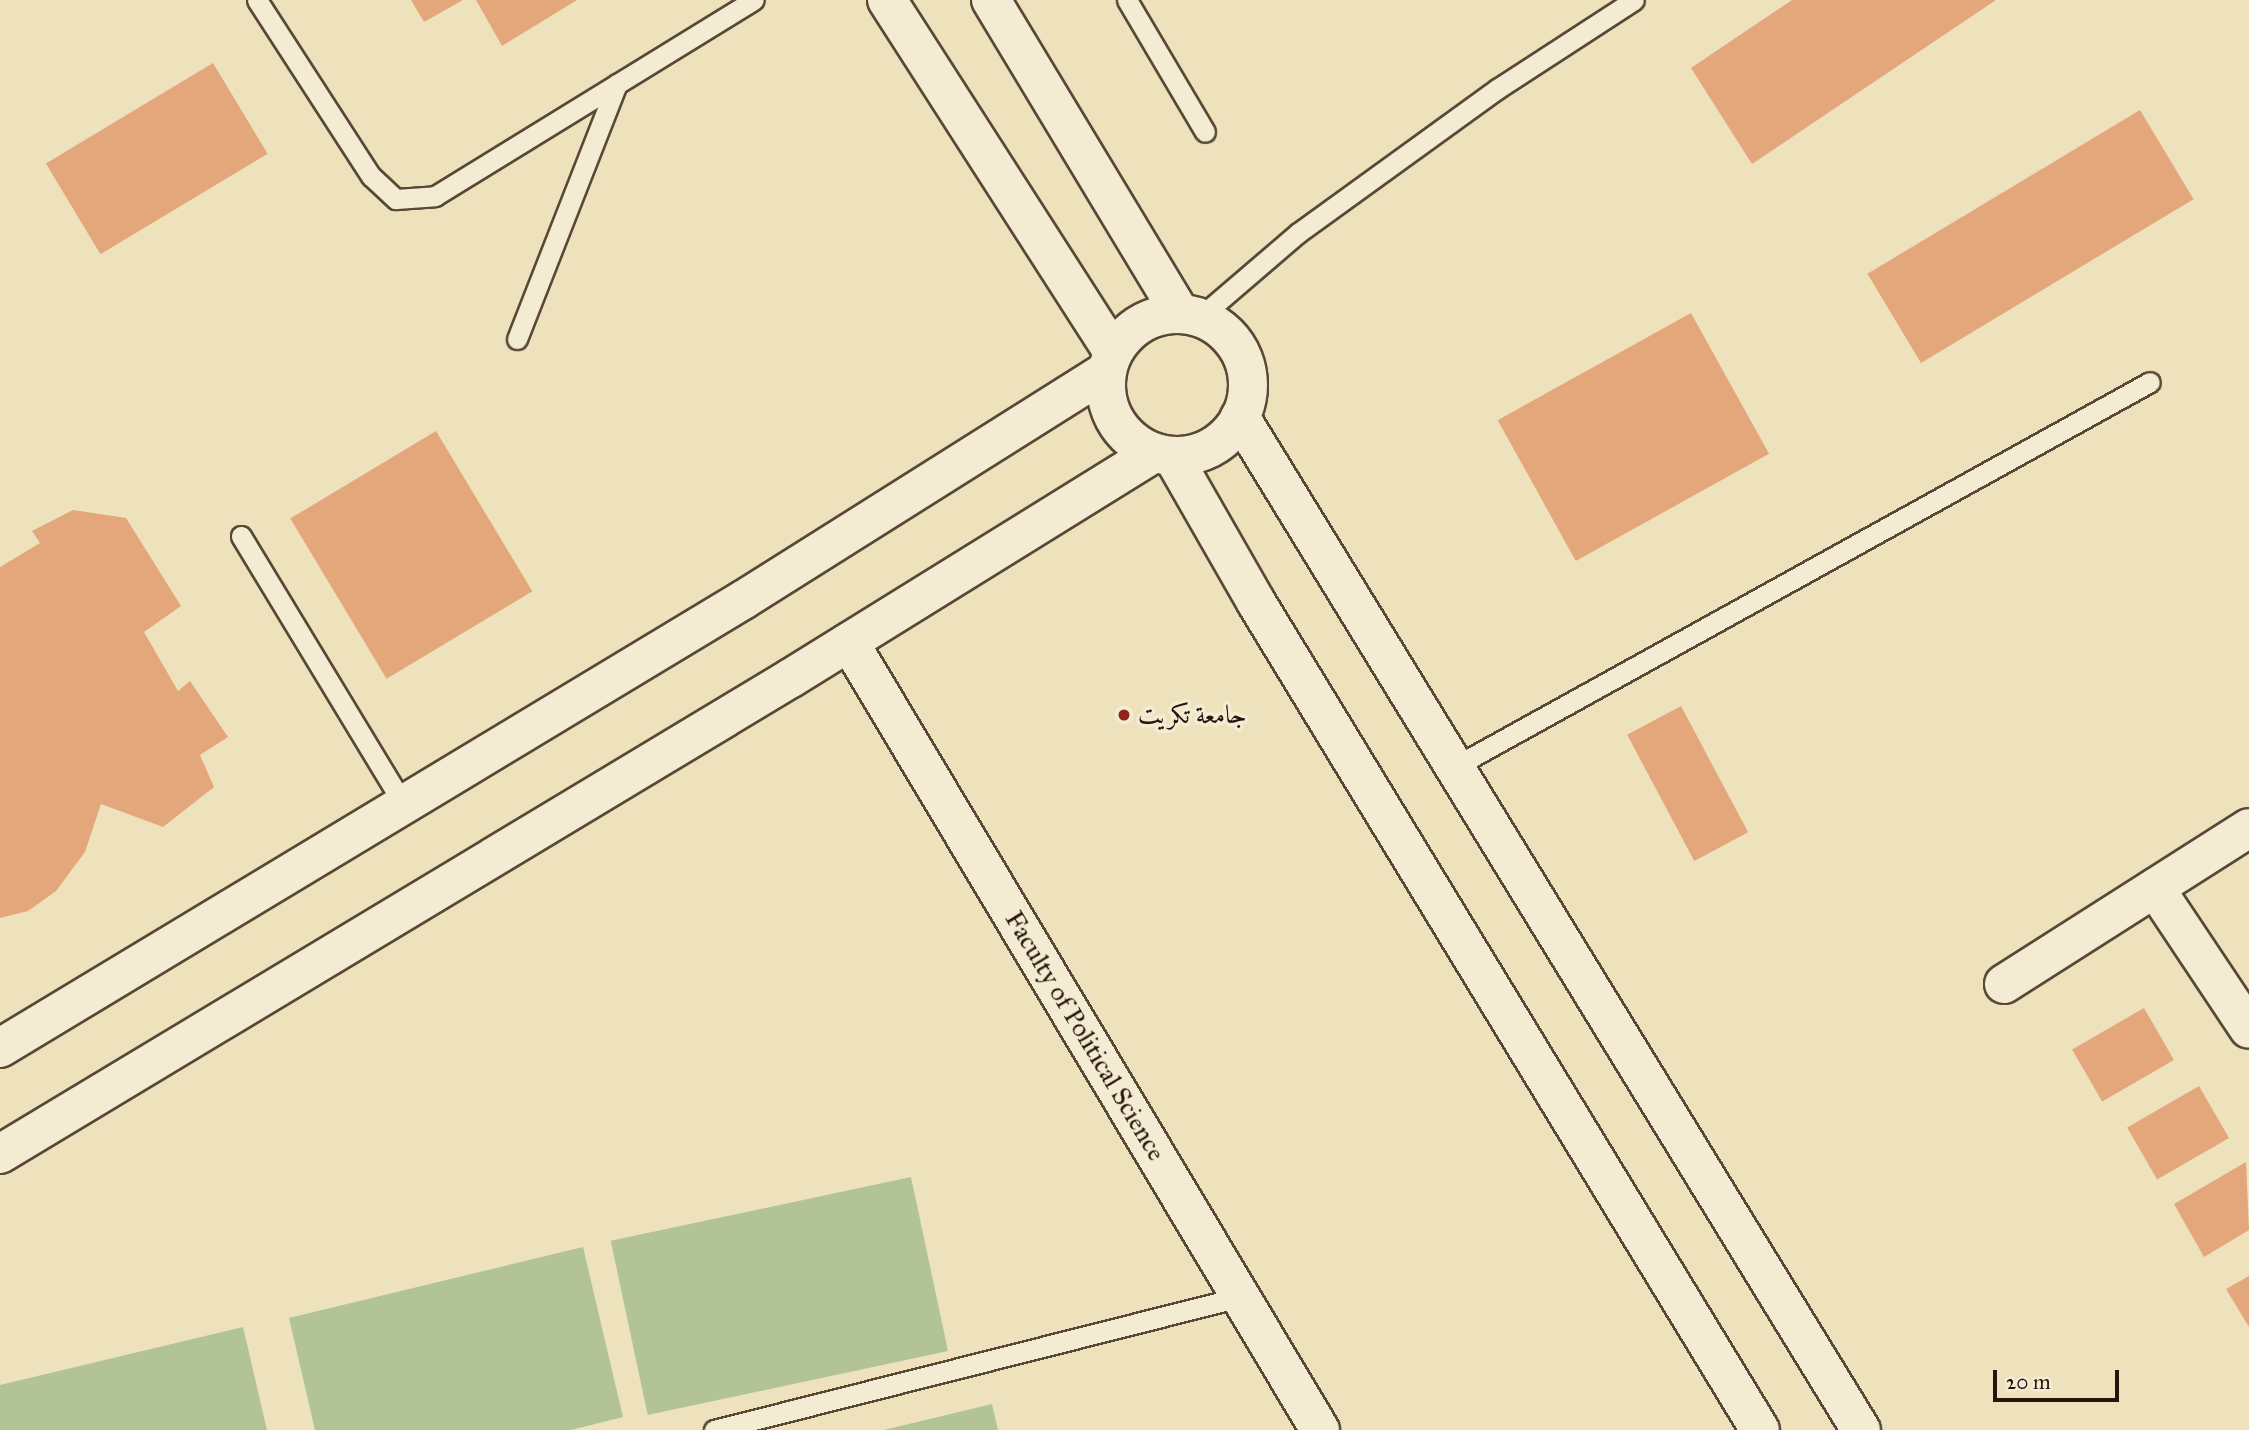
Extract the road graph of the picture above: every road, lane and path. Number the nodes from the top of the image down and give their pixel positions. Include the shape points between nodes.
1 (257, 0) edge
2 (754, 0) edge
3 (887, 0) edge
4 (991, 0) edge
5 (1127, 0) edge
6 (1634, 0) edge
7 (617, 84) junction
8 (1205, 132) dead end
9 (1190, 315) junction
10 (517, 339) dead end
11 (1110, 362) junction
12 (2150, 382) dead end
13 (1240, 417) junction
14 (1163, 455) junction
15 (241, 536) dead end
16 (849, 642) junction
17 (1454, 767) junction
18 (404, 805) junction
19 (2249, 828) edge
20 (2155, 888) junction
21 (2004, 984) dead end
22 (2249, 1029) edge
23 (0, 1048) edge
24 (0, 1154) edge
25 (1240, 1297) junction
26 (713, 1430) edge
27 (1320, 1430) edge
28 (1760, 1430) edge
29 (1861, 1430) edge

1 - 7 lane via 371,176 396,199 435,196
2 - 7 lane
3 - 11 street
4 - 9 street
5 - 8 lane
6 - 9 lane via 1497,89
7 - 10 lane
9 - 11 street via 1141,323
9 - 13 street via 1233,341 1243,358 1247,398
11 - 14 street via 1110,412 1135,444
11 - 18 street via 743,600
12 - 17 lane
13 - 14 street via 1212,447
13 - 17 street
14 - 16 street
14 - 28 street
15 - 18 lane
16 - 24 street
16 - 25 street, Faculty of Political Science
17 - 29 street
18 - 23 street
19 - 20 street
20 - 21 street
20 - 22 street
25 - 26 lane
25 - 27 street, Faculty of Political Science

